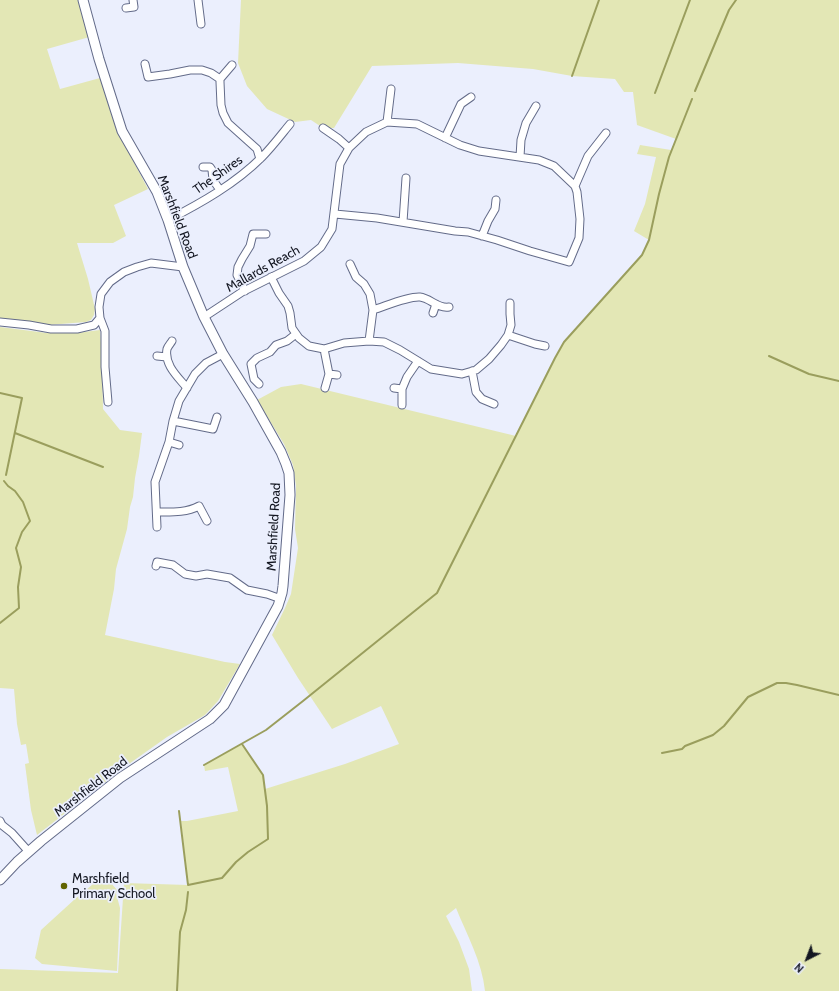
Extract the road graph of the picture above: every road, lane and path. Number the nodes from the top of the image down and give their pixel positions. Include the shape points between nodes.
1 (83, 0) edge
2 (133, 0) edge
3 (198, 0) edge
4 (126, 8) dead end
5 (201, 24) dead end
6 (145, 64) dead end
7 (232, 65) dead end
8 (220, 79) junction
9 (391, 89) dead end
10 (471, 97) dead end
11 (536, 106) dead end
12 (387, 122) junction
13 (290, 124) dead end
14 (323, 128) dead end
15 (606, 133) dead end
16 (445, 138) junction
17 (349, 148) junction
18 (520, 157) junction
19 (260, 159) junction
20 (203, 167) dead end
21 (406, 178) dead end
22 (574, 186) junction
23 (220, 190) junction
24 (496, 200) dead end
25 (335, 214) junction
26 (168, 220) junction
27 (403, 222) junction
28 (266, 234) dead end
29 (482, 236) junction
30 (350, 264) dead end
31 (183, 267) junction
32 (271, 277) junction
33 (245, 291) junction
34 (510, 303) dead end
35 (436, 304) junction
36 (449, 307) dead end
37 (373, 310) junction
38 (433, 313) dead end
39 (204, 317) junction
40 (100, 318) junction
41 (0, 322) edge
42 (296, 334) junction
43 (508, 335) junction
44 (172, 341) dead end
45 (369, 341) junction
46 (545, 346) dead end
47 (324, 349) junction
48 (223, 354) junction
49 (158, 356) dead end
50 (167, 357) junction
51 (418, 361) junction
52 (472, 371) junction
53 (329, 374) junction
54 (338, 375) dead end
55 (258, 384) dead end
56 (187, 388) junction
57 (325, 388) dead end
58 (394, 388) dead end
59 (402, 389) junction
60 (108, 402) dead end
61 (494, 404) dead end
62 (402, 405) dead end
63 (217, 417) dead end
64 (173, 422) junction
65 (169, 442) junction
66 (180, 445) dead end
67 (157, 512) junction
68 (207, 521) dead end
69 (157, 527) dead end
70 (156, 566) dead end
71 (281, 599) junction
72 (1, 824) edge
73 (29, 852) junction
74 (0, 880) edge

1 - 26 street, Marshfield Road via 122,131 157,192
2 - 4 street via 134,7
3 - 5 street
6 - 8 street via 148,77 202,70
7 - 8 street
8 - 19 street, The Shires via 223,113 228,123 257,149
9 - 12 street
10 - 16 street via 461,104
11 - 18 street via 526,123
12 - 16 street, Mallards Reach via 417,124
12 - 17 street, Mallards Reach via 366,132
13 - 19 street, The Shires
14 - 17 street
15 - 22 street via 588,156
16 - 18 street, Mallards Reach via 479,151
17 - 25 street, Mallards Reach via 340,164
18 - 22 street, Mallards Reach via 554,166
19 - 23 street, The Shires
20 - 23 street via 210,167 212,170 209,178
21 - 27 street
22 - 29 street via 580,219 578,238 569,262
23 - 26 street, The Shires
24 - 29 street via 495,209
25 - 27 street
25 - 32 street, Mallards Reach via 332,229 321,247 304,261
26 - 31 street, Marshfield Road
27 - 29 street
28 - 33 street via 253,234 250,246 238,267 237,275
30 - 37 street via 356,277 370,294
31 - 39 street, Marshfield Road
31 - 40 street via 151,263 124,272 110,282 101,294
32 - 33 street, Mallards Reach
32 - 42 street via 288,306 292,328
33 - 39 street, Mallards Reach
34 - 43 street via 511,325
35 - 36 street via 444,308
35 - 37 street via 421,297 410,297
35 - 38 street
37 - 45 street
39 - 48 street, Marshfield Road
40 - 41 street via 94,325 77,329 51,329
40 - 60 street via 105,331
42 - 47 street via 309,346
42 - 55 street via 251,364 254,379
43 - 46 street via 532,340
43 - 52 street via 489,359
44 - 50 street via 167,348
45 - 47 street via 344,343
45 - 51 street via 384,342
47 - 53 street
48 - 56 street via 206,363 195,374
48 - 71 street, Marshfield Road via 253,402 288,468 290,495
49 - 50 street
50 - 56 street via 172,370
51 - 52 street via 431,369 446,372 462,374
51 - 59 street
52 - 61 street via 476,392 482,399
53 - 54 street
53 - 57 street
56 - 64 street via 179,402
58 - 59 street
59 - 62 street
63 - 64 street via 213,429
64 - 65 street
65 - 66 street
65 - 67 street via 154,482
67 - 68 street via 183,511 199,506
67 - 69 street
70 - 71 street via 157,562 173,564 185,574 230,578 247,590
71 - 73 street, Marshfield Road via 224,705 210,719 120,778
72 - 73 street
73 - 74 street, Marshfield Road

